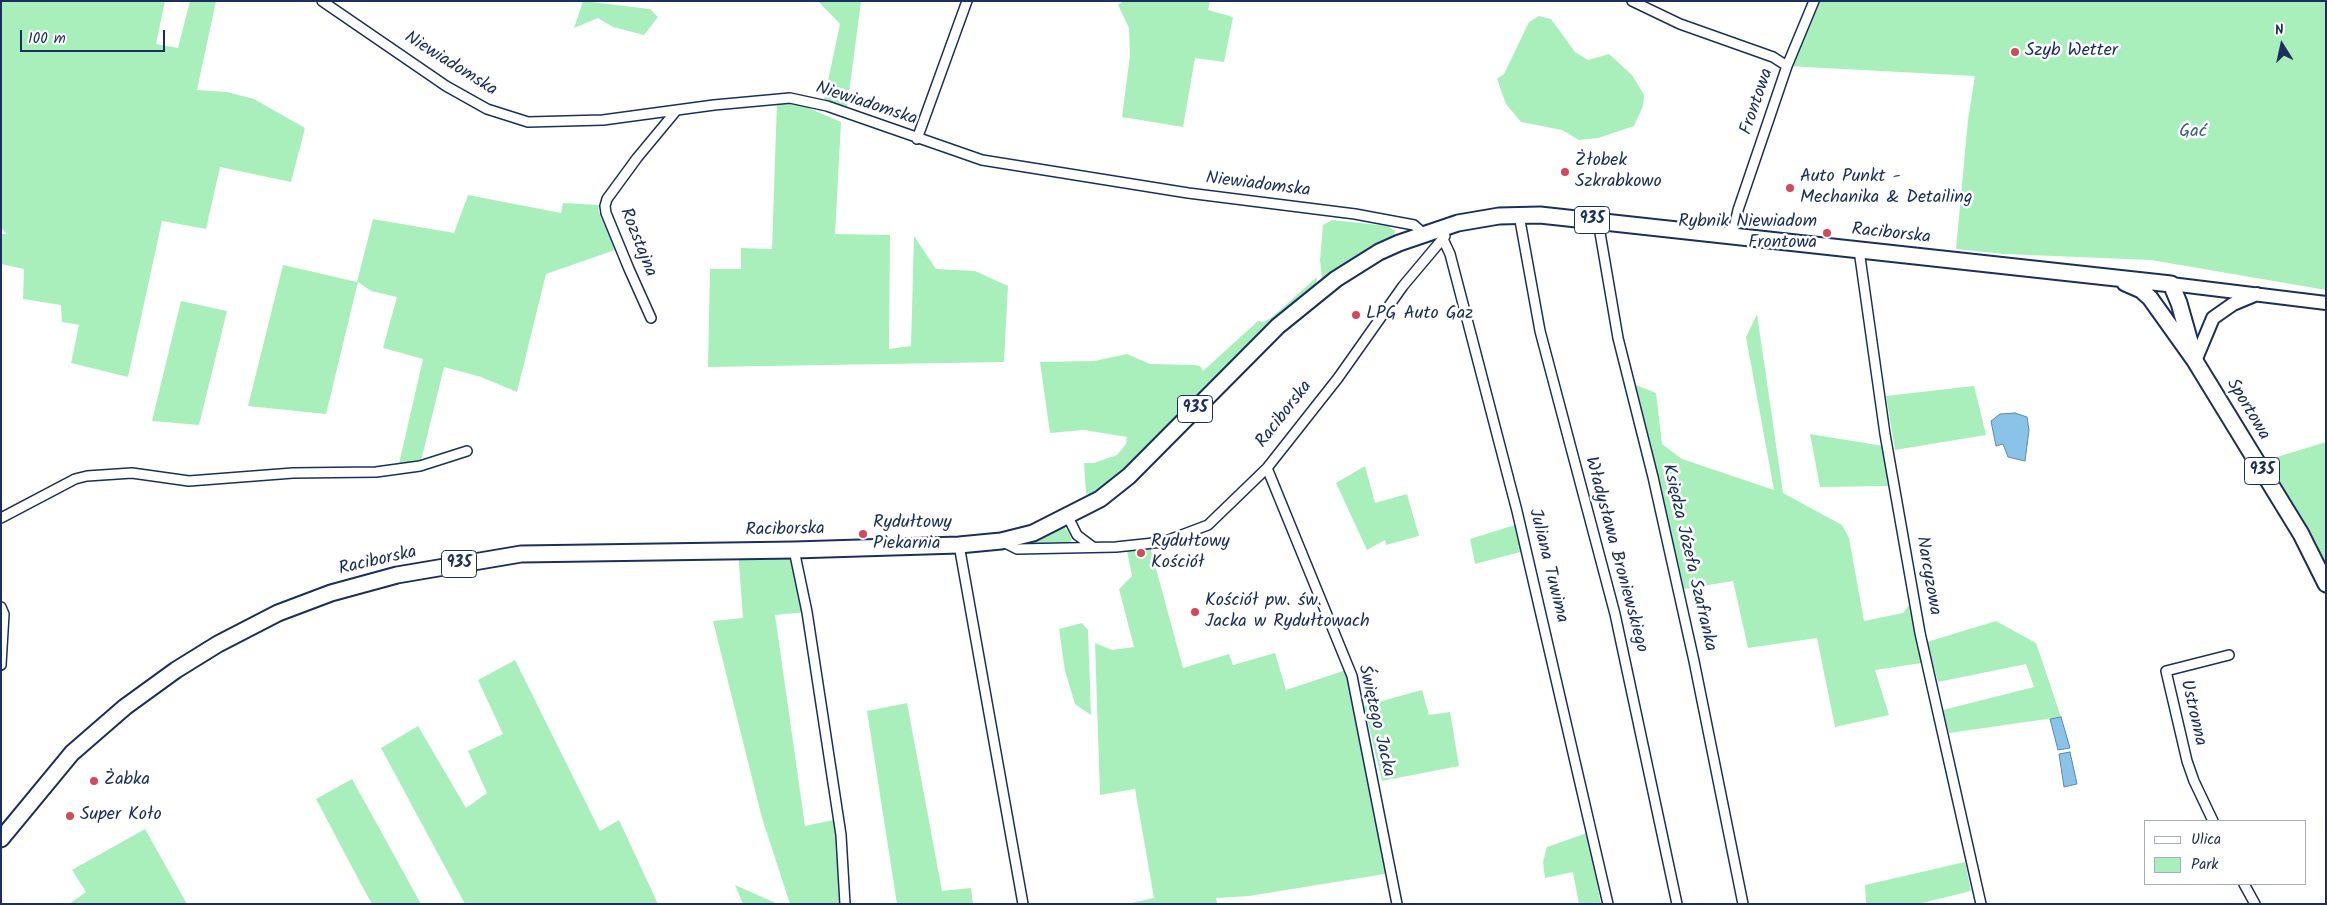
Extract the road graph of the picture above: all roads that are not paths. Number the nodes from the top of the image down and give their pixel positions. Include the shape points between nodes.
1 (322, 1) edge
2 (967, 1) edge
3 (1632, 1) edge
4 (1814, 1) edge
5 (1787, 66) junction
6 (676, 111) junction
7 (917, 139) junction
8 (1519, 215) junction
9 (1598, 221) junction
10 (1452, 225) junction
11 (1733, 230) junction
12 (1424, 234) junction
13 (1442, 240) junction
14 (1859, 250) junction
15 (2116, 279) junction
16 (2171, 284) junction
17 (2260, 293) junction
18 (2326, 303) edge
19 (2162, 312) junction
20 (651, 318) dead end
21 (2195, 361) junction
22 (467, 451) dead end
23 (1266, 468) junction
24 (1068, 517) junction
25 (1, 518) edge
26 (1001, 541) junction
27 (959, 545) junction
28 (1093, 547) junction
29 (794, 550) junction
30 (2326, 584) edge
31 (1, 608) edge
32 (2229, 655) dead end
33 (1, 665) edge
34 (2213, 820) edge
35 (2, 835) edge
36 (2244, 885) edge
37 (845, 904) edge
38 (1023, 904) edge
39 (1397, 904) edge
40 (1608, 904) edge
41 (1677, 904) edge
42 (1743, 904) edge
43 (1981, 904) edge
44 (2254, 904) edge

1 - 6 street, Niewiadomska via 446,86 508,117 541,122 603,120
2 - 7 street
3 - 5 street, Frontowa via 1680,24 1773,57
4 - 5 street
5 - 11 street, Frontowa
6 - 7 street, Niewiadomska via 790,98 827,106
6 - 20 street, Rozstajna via 637,158 605,206
7 - 12 street, Niewiadomska via 982,160 1406,223 1417,226
8 - 9 main road, Raciborska / 935
8 - 10 main road, Raciborska / 935
8 - 41 street, Władysława Broniewskiego via 1540,331 1615,614
9 - 11 main road, Raciborska / 935
9 - 42 street, Księdza Józefa Szafranka via 1618,338 1654,478
10 - 12 main road, Raciborska / 935
10 - 13 street, Raciborska
11 - 14 main road, Raciborska / 935
12 - 24 main road, Raciborska / 935 via 1379,252 1329,284 1278,326 1129,476 1100,499
13 - 23 street, Raciborska via 1403,286 1338,378
13 - 40 street, Juliana Tuwima via 1450,254 1517,511
14 - 15 main road, Raciborska / 935
14 - 43 street, Narcyzowa via 1884,425 1920,632
15 - 16 main road, Raciborska / 935
15 - 19 main road, Sportowa / 935 via 2141,290
16 - 17 main road, Raciborska
16 - 19 main road
16 - 21 main road, Sportowa / 935
17 - 18 main road, Raciborska
17 - 21 main road via 2233,304 2213,318
19 - 21 main road, Sportowa / 935
21 - 30 main road, Sportowa / 935 via 2303,538
22 - 25 street via 420,466 376,472 293,473 189,481 132,474 87,476 75,479
23 - 28 street, Raciborska via 1208,525 1163,542
23 - 39 street, Świętego Jacka via 1352,676
24 - 26 main road, Raciborska / 935 via 1033,533
24 - 28 street via 1078,535
26 - 27 main road, Raciborska / 935
26 - 28 street, Raciborska via 1017,549
27 - 29 main road, Raciborska / 935
27 - 38 street
29 - 35 main road, Raciborska / 935 via 520,554 397,575 331,593 278,613 168,675 72,753
29 - 37 street via 807,612 841,835
31 - 33 street via 4,614
32 - 34 street, Ustronna via 2166,671 2187,761
36 - 44 street

